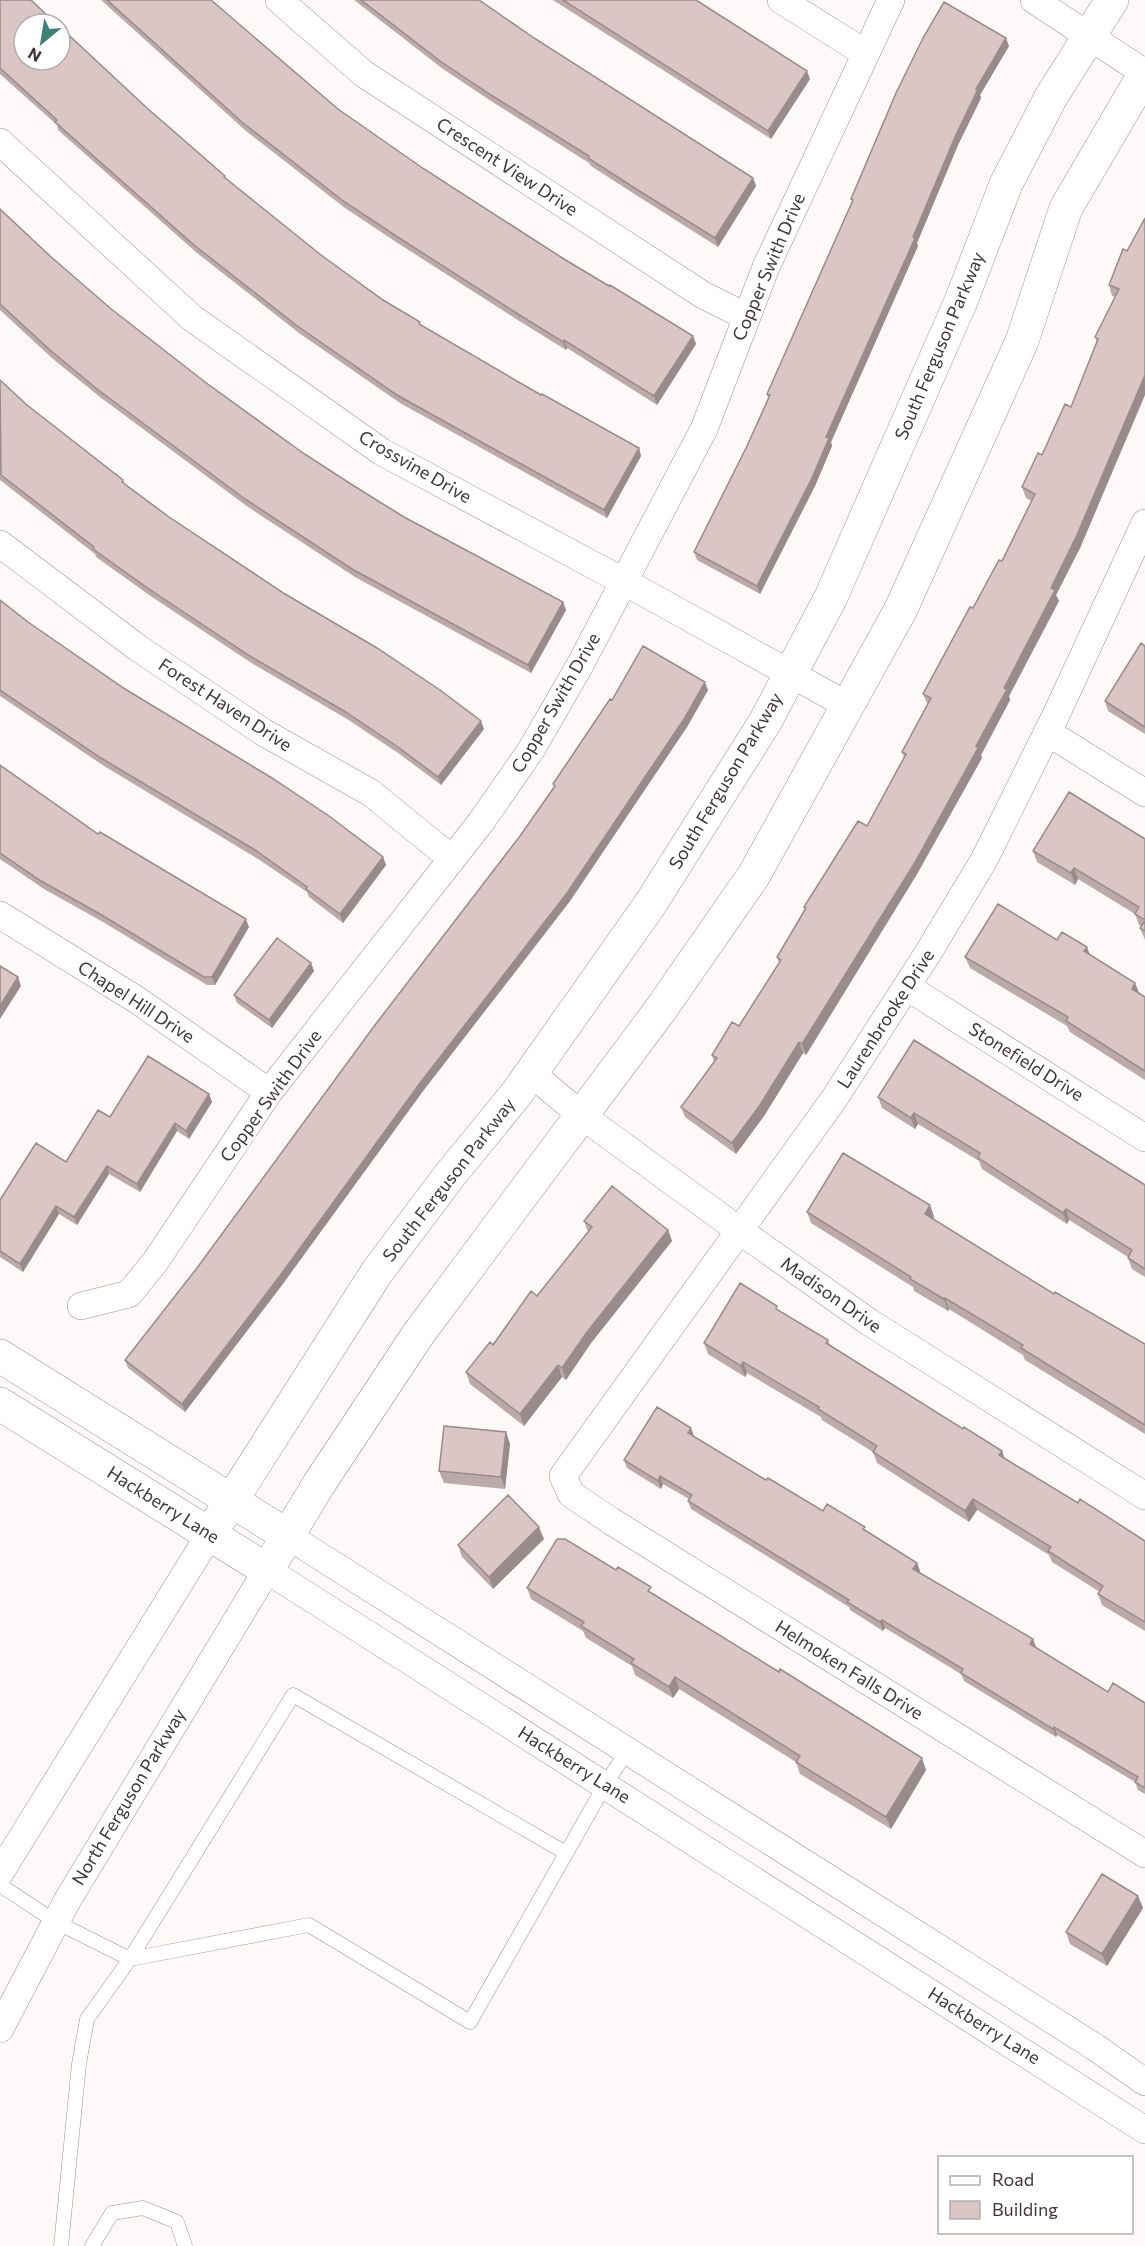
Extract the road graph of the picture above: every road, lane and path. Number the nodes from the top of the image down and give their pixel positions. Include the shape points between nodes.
1 (279, 0) edge
2 (782, 0) edge
3 (891, 0) edge
4 (1034, 0) edge
5 (1112, 0) edge
6 (1089, 36) junction
7 (865, 53) junction
8 (1145, 73) edge
9 (0, 142) edge
10 (747, 317) junction
11 (1145, 523) edge
12 (0, 544) edge
13 (623, 581) junction
14 (791, 674) junction
15 (847, 705) junction
16 (1047, 732) junction
17 (1145, 793) edge
18 (452, 859) junction
19 (0, 915) edge
20 (907, 987) junction
21 (531, 1073) junction
22 (269, 1092) junction
23 (581, 1115) junction
24 (1145, 1138) edge
25 (740, 1231) junction
26 (81, 1306) dead end
27 (0, 1356) edge
28 (0, 1404) edge
29 (562, 1476) joint
30 (1145, 1496) edge
31 (232, 1501) junction
32 (210, 1534) junction
33 (288, 1536) junction
34 (267, 1570) junction
35 (627, 1751) junction
36 (605, 1785) junction
37 (566, 1853) junction
38 (1145, 1854) edge
39 (0, 1873) edge
40 (0, 1885) edge
41 (56, 1922) junction
42 (130, 1959) junction
43 (0, 2029) edge
44 (1145, 2082) edge
45 (1145, 2130) edge
46 (61, 2246) edge
47 (92, 2246) edge
48 (185, 2246) edge

1 - 10 street, Crescent View Drive via 364,74 703,296
2 - 7 street
3 - 7 street, Copper Swith Drive
4 - 6 street
5 - 6 street, South Ferguson Parkway
6 - 8 street
6 - 14 street, South Ferguson Parkway via 1051,97 1006,184 896,451 831,597
7 - 10 street, Copper Swith Drive via 766,267
8 - 15 street via 1066,208 1022,341 901,609
9 - 13 street, Crossvine Drive via 192,318 382,452
10 - 13 street, Copper Swith Drive via 704,429
11 - 16 street, Laurenbrooke Drive
12 - 18 street, Forest Haven Drive via 138,648 263,732 371,793
13 - 14 street, Crossvine Drive
13 - 18 street, Copper Swith Drive via 531,750
14 - 15 street, Crossvine Drive
14 - 21 street, South Ferguson Parkway via 651,903
15 - 23 street via 754,875
16 - 17 street
16 - 20 street, Laurenbrooke Drive via 984,860
18 - 22 street, Copper Swith Drive
19 - 22 street, Chapel Hill Drive via 137,1000
20 - 24 street, Stonefield Drive
20 - 25 street, Laurenbrooke Drive via 834,1099
21 - 23 street, Madison Drive
21 - 31 street, South Ferguson Parkway via 377,1272
22 - 26 street, Copper Swith Drive via 129,1294
23 - 25 street, Madison Drive
23 - 33 street via 419,1333
25 - 29 street, Laurenbrooke Drive
25 - 30 street, Madison Drive via 869,1322
27 - 31 street
28 - 32 street, Hackberry Lane
29 - 38 street, Helmoken Falls Drive via 571,1494 611,1521
31 - 32 street, South Ferguson Parkway
31 - 33 street
32 - 34 street, Hackberry Lane
32 - 39 street
33 - 34 street
33 - 35 street
34 - 36 street, Hackberry Lane
34 - 41 street, North Ferguson Parkway
35 - 36 lane
35 - 44 street
36 - 37 lane
36 - 45 street, Hackberry Lane
37 - 42 lane via 470,2022 309,1925
37 - 42 lane via 293,1695
40 - 41 lane
41 - 42 lane
41 - 43 street, North Ferguson Parkway
42 - 46 lane via 87,2019
47 - 48 lane via 112,2213 143,2208 177,2222

